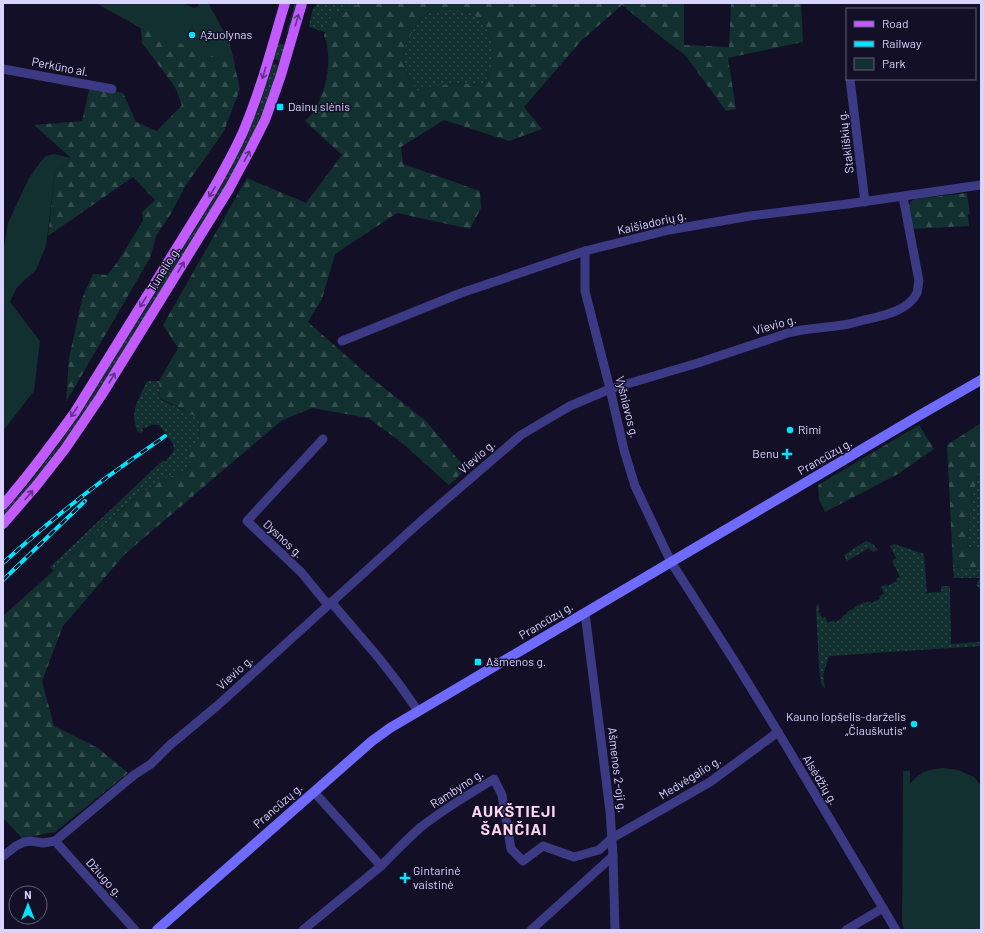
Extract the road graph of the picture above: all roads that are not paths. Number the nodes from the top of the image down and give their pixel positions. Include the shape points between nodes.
1 (285, 3) edge
2 (302, 3) edge
3 (275, 36) junction
4 (291, 40) junction
5 (3, 69) edge
6 (850, 80) edge
7 (112, 89) dead end
8 (981, 186) edge
9 (903, 197) junction
10 (865, 202) junction
11 (585, 251) junction
12 (342, 341) dead end
13 (981, 380) edge
14 (610, 389) junction
15 (323, 439) dead end
16 (3, 505) edge
17 (3, 524) edge
18 (671, 562) junction
19 (330, 604) junction
20 (585, 613) junction
21 (418, 711) junction
22 (778, 732) junction
23 (314, 792) junction
24 (612, 838) junction
25 (55, 841) junction
26 (3, 856) edge
27 (613, 856) junction
28 (381, 866) junction
29 (883, 908) junction
30 (135, 930) edge
31 (157, 930) edge
32 (303, 930) edge
33 (531, 930) edge
34 (615, 930) edge
35 (846, 930) edge
36 (896, 930) edge

1 - 3 main road, Tunelio g.
4 -> 2 main road, Tunelio g.
3 - 4 main road
3 -> 16 main road, Tunelio g. via 244,131 212,192 75,412
17 -> 4 main road, Tunelio g. via 60,455 101,396 229,189 265,120
5 - 7 street, Perkūno al.
6 - 10 street, Stakliškių g.
8 - 9 street, Kaišiadorių g.
9 - 10 street, Kaišiadorių g.
9 - 14 street, Vievio g. via 919,281 916,294 901,308 890,314 844,325 788,333
10 - 11 street, Kaišiadorių g. via 714,222 669,230
11 - 12 street, Kaišiadorių g. via 461,293
11 - 14 street, Vyšniavos g. via 585,291
13 - 18 street, Prancūzų g.
14 - 18 street, Vyšniavos g. via 635,486
14 - 19 street, Vievio g. via 570,406 521,435
15 - 19 street, Dysnos g. via 247,521 301,572
18 - 20 street, Prancūzų g.
18 - 22 street, Alsėdžių g.
19 - 21 street, Dysnos g. via 378,657
19 - 25 street, Vievio g. via 151,764
20 - 21 street, Prancūzų g.
20 - 24 street, Ašmenos 2-oji g.
21 - 23 street, Prancūzų g. via 372,741
22 - 24 street, Medvėgalio g. via 710,782
22 - 29 street, Alsėdžių g.
23 - 28 street
23 - 31 street, Prancūzų g.
24 - 27 street, Ašmenos 2-oji g.
24 - 28 street, Rambyno g. via 599,850 574,857 543,846 523,861 511,849 502,795 494,779 420,828
25 - 26 street via 24,842
25 - 30 street, Džiugo g.
27 - 33 street
27 - 34 street, Ašmenos 2-oji g.
28 - 32 street, Rambyno g.
29 - 35 street
29 - 36 street, Alsėdžių g.

